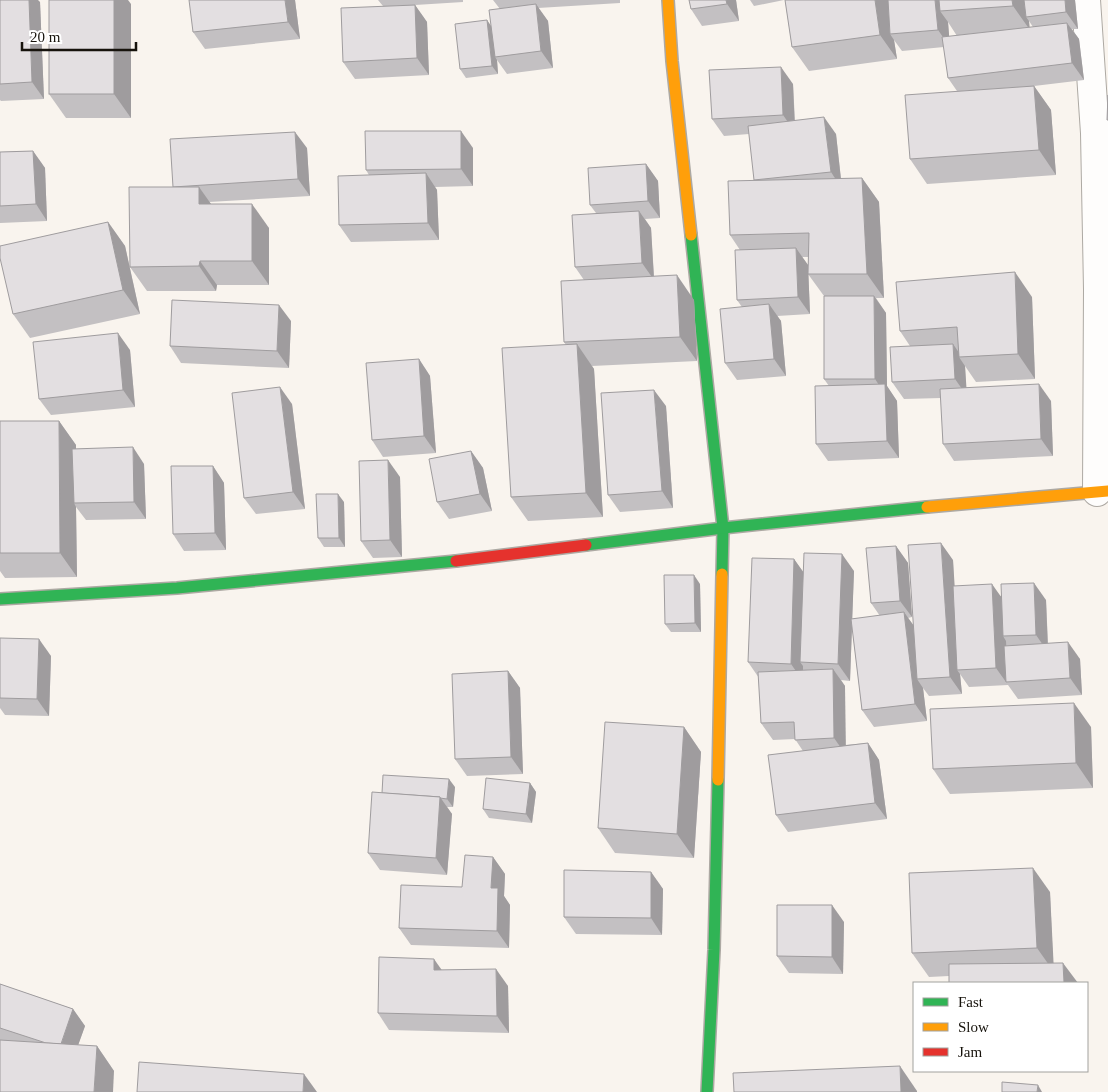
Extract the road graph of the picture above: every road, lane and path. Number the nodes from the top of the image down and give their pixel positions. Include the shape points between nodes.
1 (668, 0) edge
2 (1086, 0) edge
3 (1103, 491) edge
4 (723, 528) junction
5 (0, 599) edge
6 (707, 1092) edge

1 - 4 street
2 - 3 street via 1095,152
3 - 4 street
4 - 5 street via 413,566 177,588
4 - 6 street via 714,950

